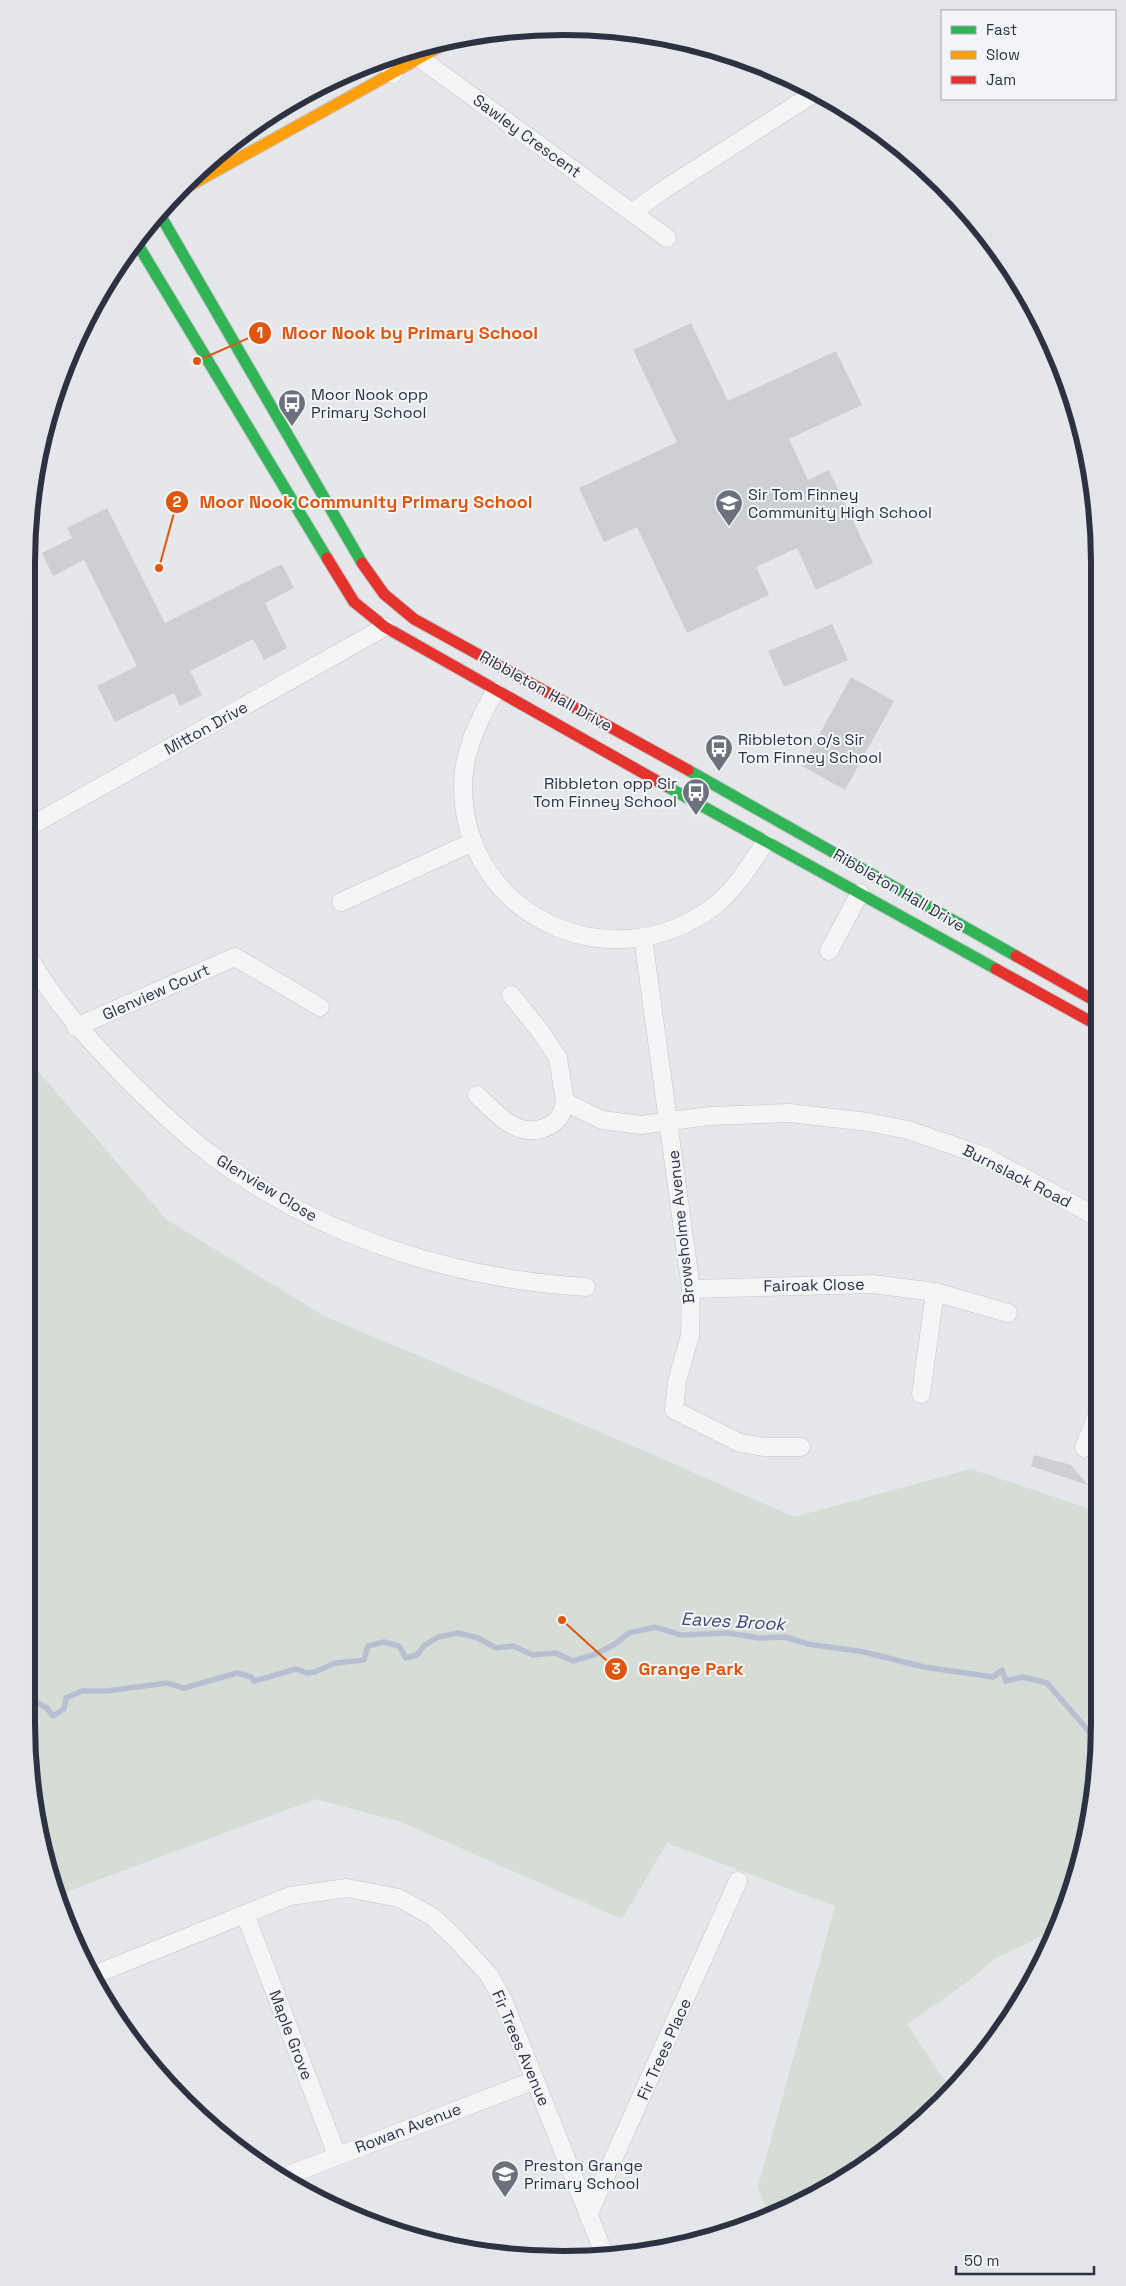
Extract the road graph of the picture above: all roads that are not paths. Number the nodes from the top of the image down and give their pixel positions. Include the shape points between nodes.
1 (435, 51) edge
2 (421, 60) junction
3 (388, 65) edge
4 (392, 74) junction
5 (810, 96) edge
6 (201, 179) edge
7 (632, 213) junction
8 (163, 219) edge
9 (667, 238) dead end
10 (140, 248) edge
11 (392, 617) junction
12 (505, 670) junction
13 (495, 691) junction
14 (644, 745) junction
15 (631, 768) junction
16 (778, 821) junction
17 (35, 823) edge
18 (474, 842) junction
19 (765, 842) junction
20 (860, 894) junction
21 (340, 902) dead end
22 (643, 938) junction
23 (829, 951) dead end
24 (35, 969) edge
25 (511, 995) dead end
26 (1091, 999) edge
27 (320, 1007) dead end
28 (1091, 1022) edge
29 (76, 1027) junction
30 (477, 1096) dead end
31 (566, 1102) junction
32 (669, 1121) junction
33 (1091, 1214) edge
34 (586, 1287) dead end
35 (691, 1289) junction
36 (935, 1292) junction
37 (1008, 1314) dead end
38 (920, 1394) dead end
39 (1091, 1430) edge
40 (801, 1447) dead end
41 (1084, 1448) dead end
42 (738, 1881) dead end
43 (245, 1914) junction
44 (98, 1973) edge
45 (535, 2080) junction
46 (337, 2155) junction
47 (290, 2174) edge
48 (588, 2215) junction
49 (602, 2249) edge

1 - 2 street
2 - 4 street
2 - 7 street, Sawley Crescent
3 - 4 street
4 - 6 street
5 - 7 street via 668,186
7 - 9 street, Sawley Crescent
8 - 11 street, Ribbleton Hall Drive via 364,570 384,594
10 - 11 street, Ribbleton Hall Drive via 354,602
11 - 12 street, Ribbleton Hall Drive via 414,620
11 - 13 street, Ribbleton Hall Drive
11 - 17 street, Mitton Drive
12 - 13 street
12 - 14 street, Ribbleton Hall Drive
13 - 15 street, Ribbleton Hall Drive
13 - 18 street via 473,731 464,768 464,806
14 - 15 street
14 - 16 street, Ribbleton Hall Drive
15 - 19 street, Ribbleton Hall Drive
16 - 19 street
16 - 26 street, Ribbleton Hall Drive
18 - 21 street
18 - 22 street via 482,861 499,885 536,918 588,938
19 - 20 street, Ribbleton Hall Drive
19 - 22 street via 742,876 715,906 681,926
20 - 23 street, Ribbleton Hall Drive
20 - 28 street, Ribbleton Hall Drive
22 - 32 street, Browsholme Avenue
24 - 29 street, Glenview Close
25 - 31 street via 558,1058
27 - 29 street, Glenview Court via 235,957
29 - 34 street, Glenview Close via 185,1134 238,1174 304,1213 374,1243 463,1270 510,1280
30 - 31 street via 506,1122 528,1130 538,1130 556,1122
31 - 32 street, Burnslack Road via 602,1120 640,1125
32 - 33 street, Burnslack Road via 789,1113 900,1129 984,1156
32 - 35 street, Browsholme Avenue
35 - 36 street, Fairoak Close via 872,1284
35 - 40 street, Browsholme Avenue via 690,1336 674,1410 740,1443
36 - 37 street, Fairoak Close
36 - 38 street
39 - 41 street
42 - 48 street, Fir Trees Place
43 - 44 street, Fir Trees Avenue
43 - 45 street, Fir Trees Avenue via 290,1896 347,1888 400,1898 433,1918 489,1975 503,2000
43 - 46 street, Maple Grove
45 - 46 street, Rowan Avenue
45 - 48 street, Fir Trees Avenue
46 - 47 street, Rowan Avenue
48 - 49 street, Fir Trees Avenue

